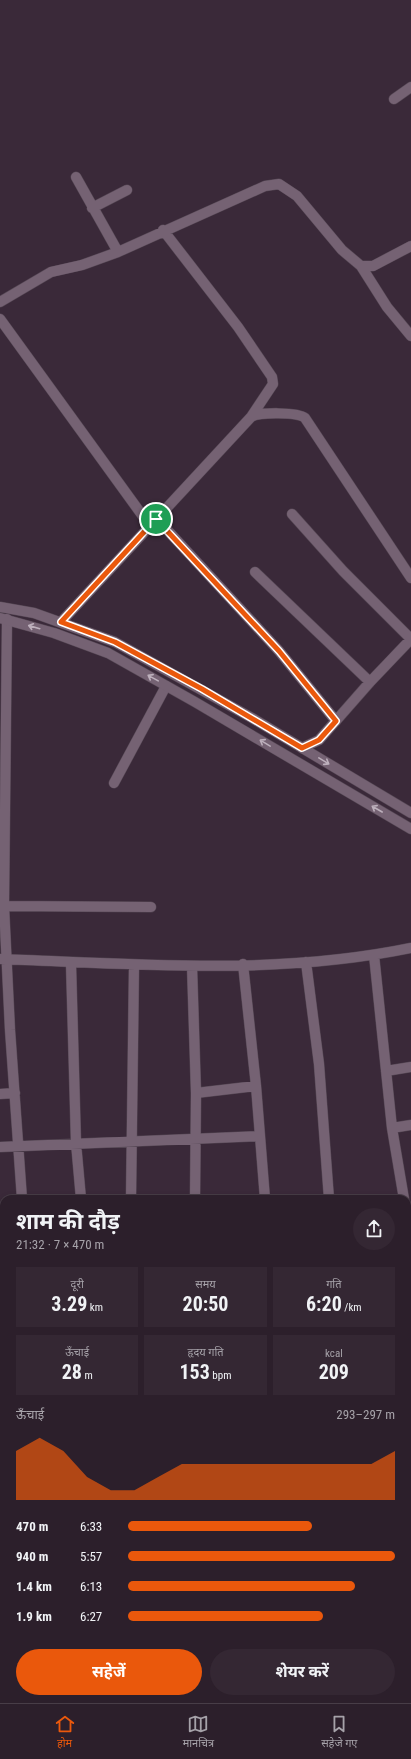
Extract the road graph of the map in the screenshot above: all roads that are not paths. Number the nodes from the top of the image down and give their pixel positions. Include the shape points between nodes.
1 (411, 87) edge
2 (394, 99) dead end
3 (76, 177) dead end
4 (127, 190) dead end
5 (92, 208) junction
6 (163, 230) junction
7 (411, 246) edge
8 (118, 252) junction
9 (361, 266) junction
10 (0, 302) edge
11 (0, 319) edge
12 (411, 336) edge
13 (251, 417) junction
14 (292, 514) dead end
15 (153, 523) junction
16 (255, 572) dead end
17 (411, 578) edge
18 (0, 607) edge
19 (3, 619) edge
20 (61, 622) junction
21 (411, 639) edge
22 (370, 682) junction
23 (166, 686) junction
24 (336, 721) junction
25 (3, 725) edge
26 (302, 748) junction
27 (114, 783) dead end
28 (2, 798) edge
29 (411, 813) edge
30 (411, 829) edge
31 (3, 899) edge
32 (151, 907) dead end
33 (411, 948) edge
34 (374, 955) junction
35 (3, 960) edge
36 (306, 962) junction
37 (71, 964) junction
38 (243, 964) junction
39 (134, 965) junction
40 (192, 966) junction
41 (411, 1067) edge
42 (386, 1071) junction
43 (256, 1086) junction
44 (14, 1093) junction
45 (0, 1094) edge
46 (196, 1094) junction
47 (411, 1125) edge
48 (392, 1128) junction
49 (260, 1136) junction
50 (196, 1139) junction
51 (132, 1141) junction
52 (76, 1143) junction
53 (18, 1145) junction
54 (0, 1146) edge
55 (22, 1195) edge
56 (81, 1195) edge
57 (131, 1195) edge
58 (195, 1195) edge
59 (265, 1195) edge
60 (329, 1195) edge
61 (405, 1195) edge

1 - 2 street
3 - 5 street
4 - 5 street
5 - 8 street
6 - 8 street
6 - 9 street via 265,186 279,184 297,196 342,250
6 - 13 street via 238,327 272,377 273,384
7 - 9 street via 373,266
8 - 10 street via 82,265 51,272
9 - 12 street via 387,308
11 - 15 street
13 - 15 street
13 - 17 street via 257,414 293,414 305,418
14 - 21 street via 343,571
15 - 20 street
15 - 24 street via 279,651
16 - 22 street
18 - 20 street via 34,613
23 -> 19 street via 108,653 54,633
19 - 25 street
20 - 26 street via 115,642
21 - 22 street
22 - 24 street
23 - 27 street
30 -> 23 street
24 - 26 street via 319,740
25 - 28 street
26 -> 29 street
28 - 31 street
31 - 32 street
31 - 35 street
33 - 34 street
34 - 36 street
34 - 42 street
35 - 37 street
35 - 44 street
36 - 38 street
36 - 60 street via 318,1064
37 - 39 street
37 - 52 street
38 - 40 street
38 - 43 street
39 - 40 street
39 - 51 street
40 - 46 street
41 - 42 street
42 - 48 street
43 - 46 street
43 - 49 street
44 - 45 street
44 - 53 street
46 - 50 street
47 - 48 street
48 - 61 street
49 - 50 street
49 - 59 street
50 - 51 street
50 - 58 street
51 - 52 street
51 - 57 street
52 - 53 street
52 - 56 street
53 - 54 street
53 - 55 street

